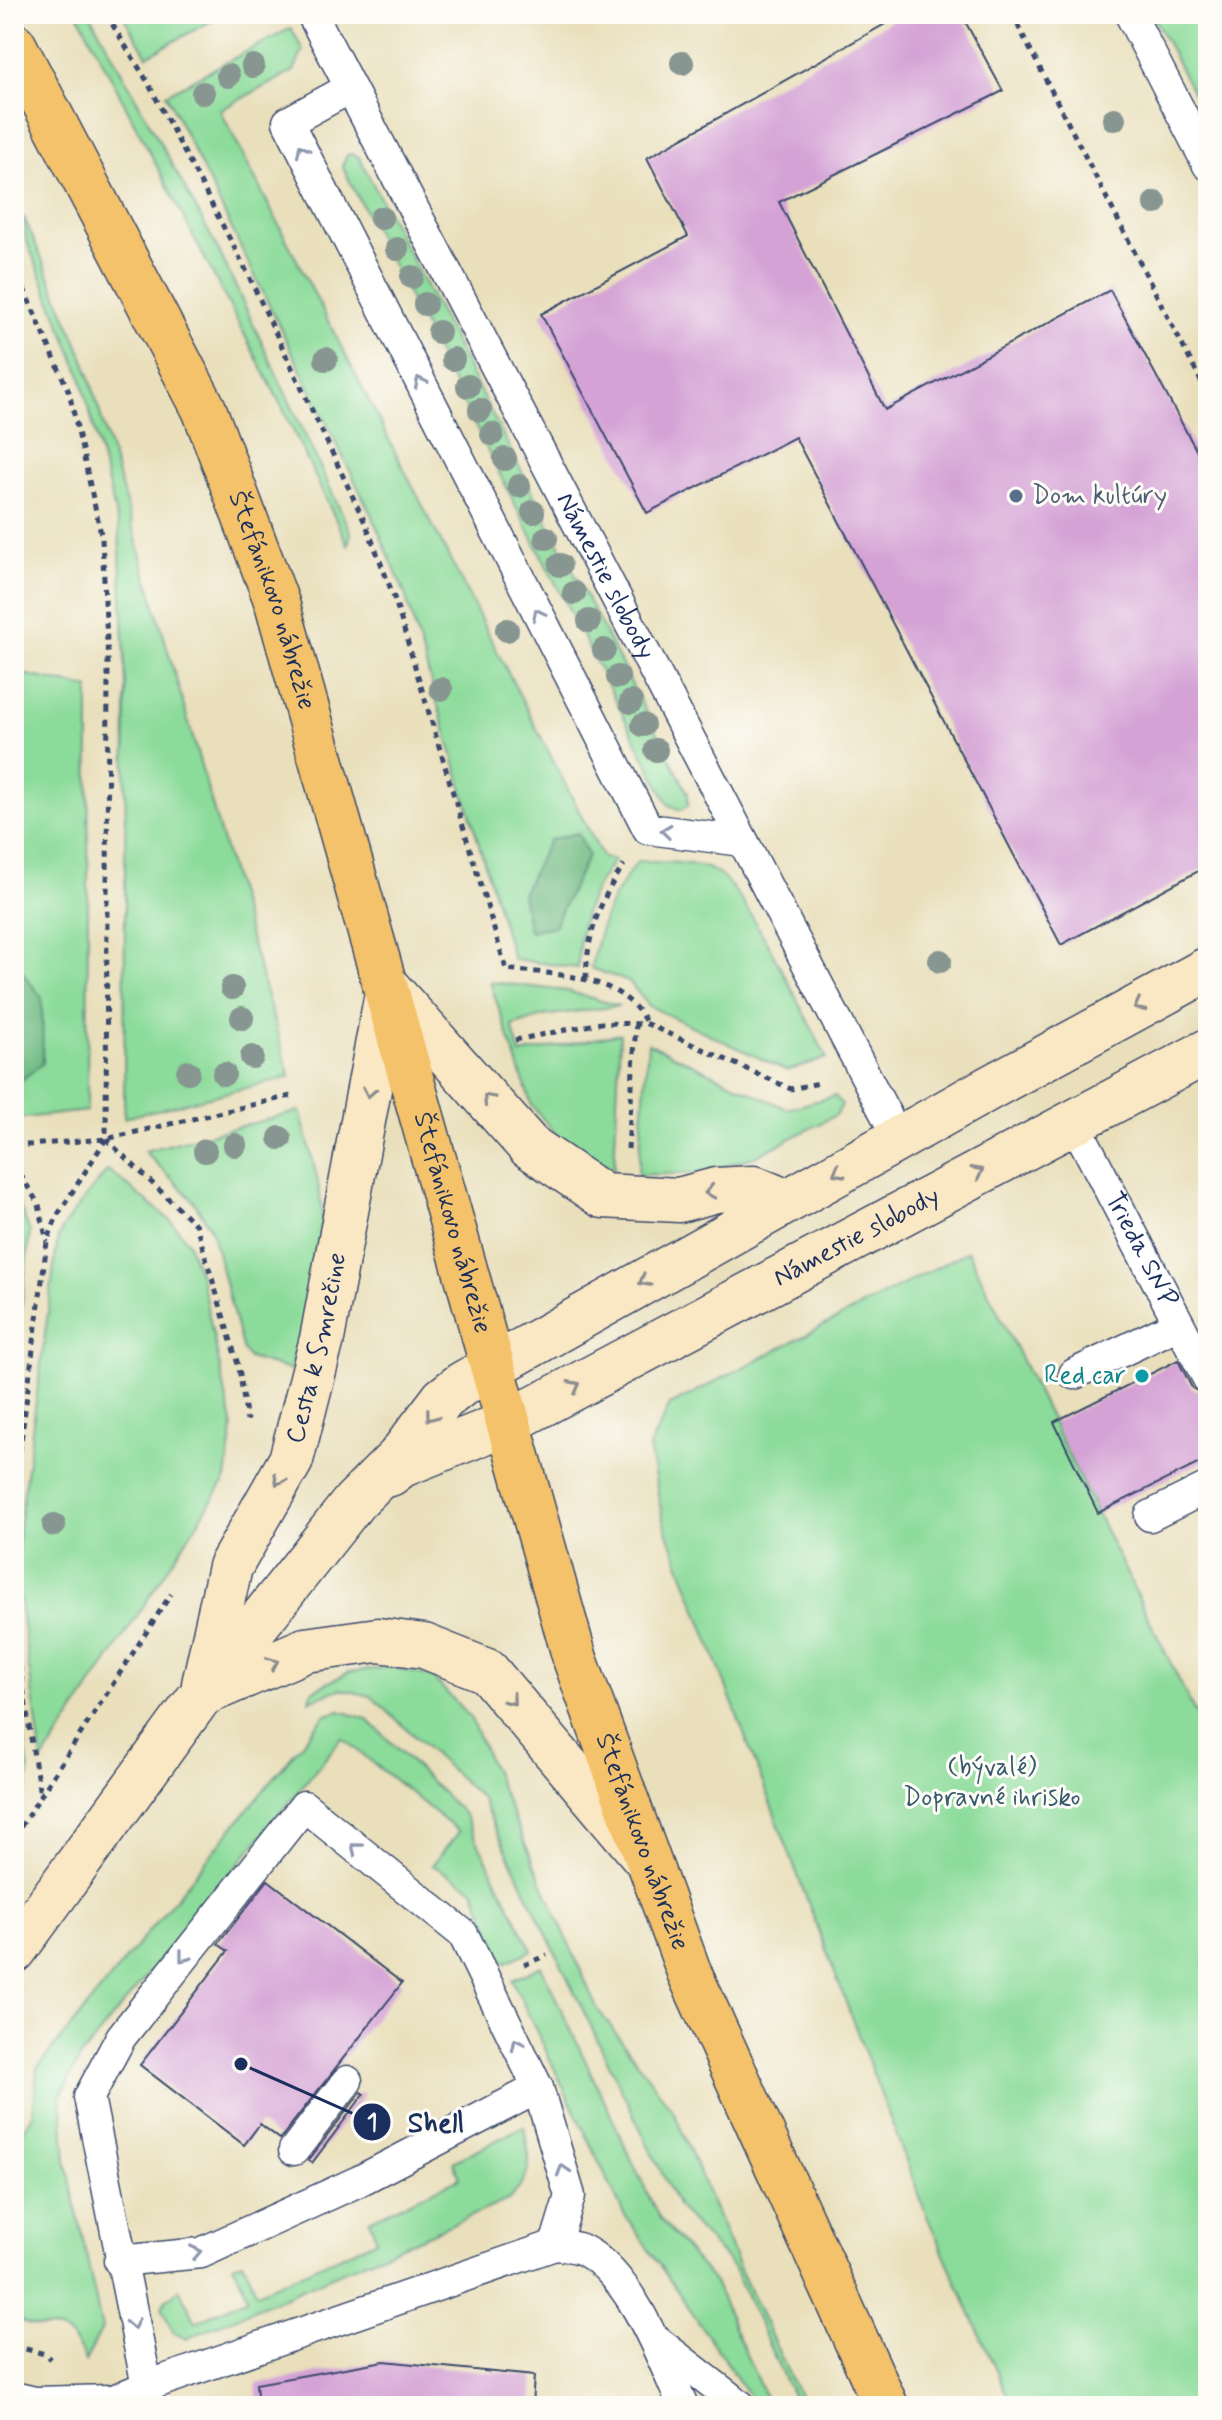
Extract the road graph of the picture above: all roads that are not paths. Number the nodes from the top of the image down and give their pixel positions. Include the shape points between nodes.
1 (312, 14) edge
2 (1130, 14) edge
3 (14, 45) edge
4 (350, 88) junction
5 (1208, 165) edge
6 (743, 841) junction
7 (1208, 969) edge
8 (388, 988) junction
9 (1208, 1051) edge
10 (1074, 1122) junction
11 (898, 1138) junction
12 (785, 1201) junction
13 (1179, 1324) junction
14 (491, 1368) junction
15 (1074, 1374) dead end
16 (1208, 1379) edge
17 (507, 1423) junction
18 (1208, 1487) edge
19 (367, 1490) junction
20 (1150, 1516) dead end
21 (202, 1694) junction
22 (645, 1858) junction
23 (26, 1938) edge
24 (14, 1979) edge
25 (347, 2081) dead end
26 (538, 2088) junction
27 (294, 2150) dead end
28 (555, 2245) junction
29 (119, 2261) junction
30 (653, 2338) junction
31 (147, 2386) junction
32 (14, 2397) edge
33 (105, 2403) edge
34 (683, 2406) edge
35 (741, 2406) edge
36 (886, 2406) edge

1 - 4 lane, Námestie slobody
2 - 5 lane
3 - 8 main road, Štefánikovo nábrežie via 204,409 277,603
4 - 6 lane, Námestie slobody
6 -> 4 lane via 648,829 288,122
6 - 11 lane, Námestie slobody
7 -> 11 street
12 -> 8 street via 754,1188 716,1190 679,1200 603,1196 529,1146
8 - 14 main road, Štefánikovo nábrežie
8 -> 21 street, Cesta k Smrečine via 322,1339 295,1445 230,1567
9 - 10 street, Námestie slobody
10 - 13 lane, Trieda SNP
17 -> 10 street, Námestie slobody
11 -> 12 street
12 -> 14 street
13 - 15 lane
13 - 16 lane, Trieda SNP
14 - 17 main road, Štefánikovo nábrežie
14 -> 19 street, Cesta k Smrečine via 443,1399
17 - 19 street, Cesta k Smrečine via 402,1465
17 - 22 main road, Štefánikovo nábrežie via 575,1659
18 - 20 lane
19 - 21 street, Cesta k Smrečine
21 -> 22 street via 305,1650 378,1640 424,1646 487,1671
21 - 23 street, Cesta k Smrečine
22 - 36 main road, Štefánikovo nábrežie via 759,2133
23 - 24 street, Cesta k Smrečine
25 - 27 lane
28 -> 26 lane via 570,2196
29 -> 26 lane via 201,2253 359,2181
26 -> 29 lane via 463,1934 304,1806 121,2037 89,2097
28 - 30 lane via 583,2249 610,2269
28 - 31 lane
29 -> 31 lane
30 - 34 lane
30 - 35 lane
31 - 33 lane
32 - 33 lane

